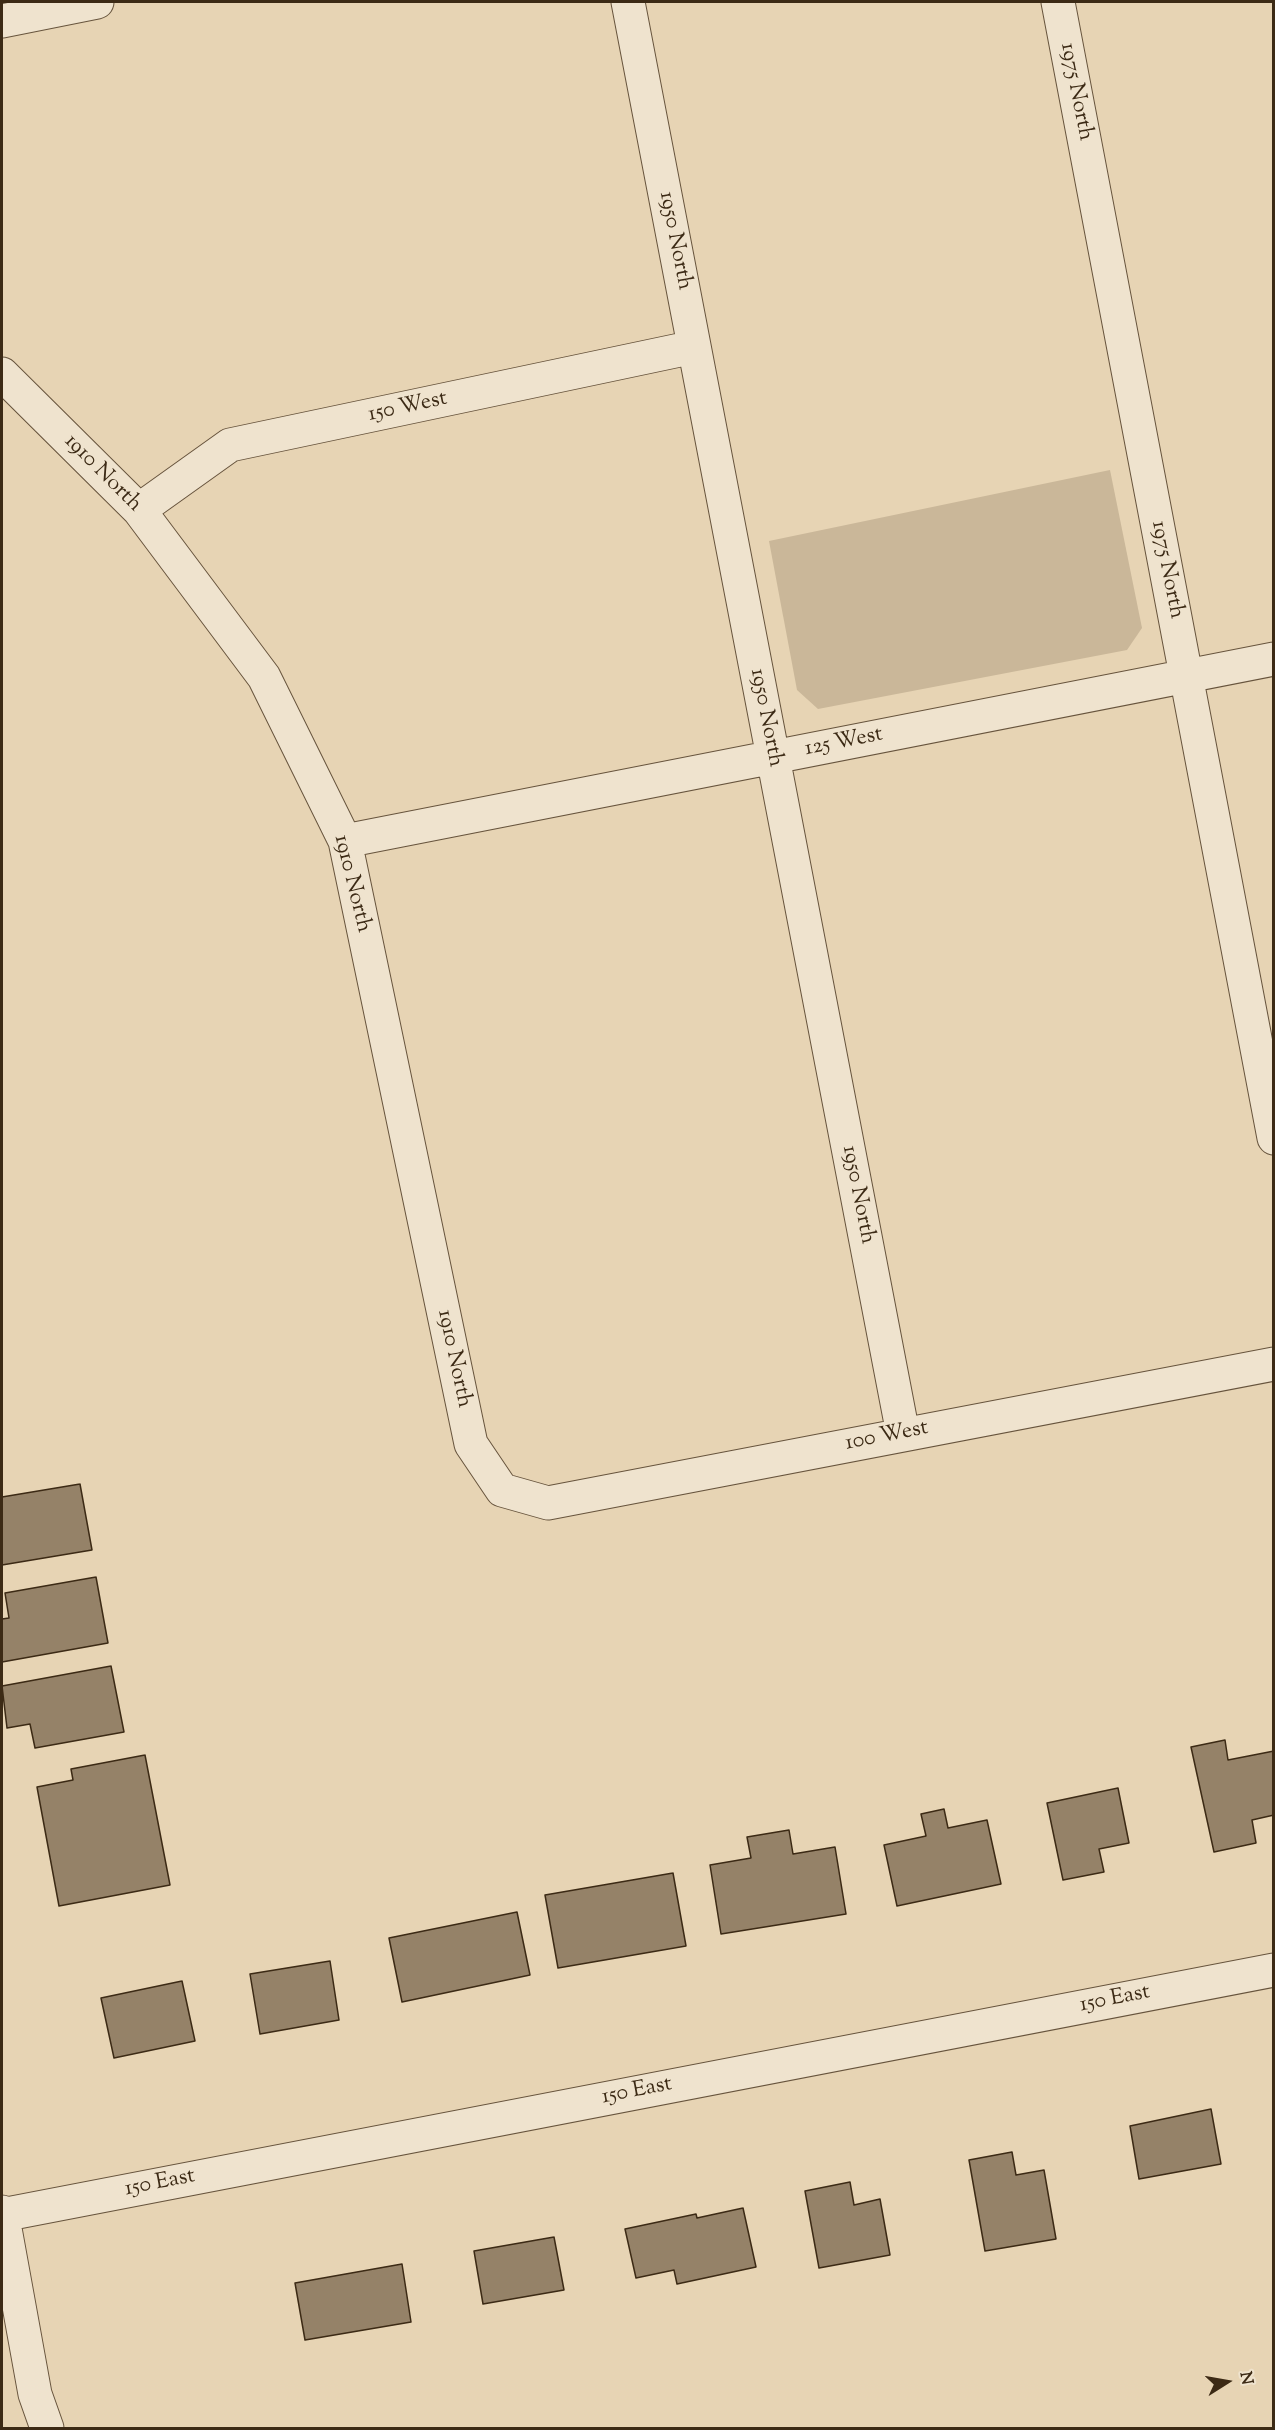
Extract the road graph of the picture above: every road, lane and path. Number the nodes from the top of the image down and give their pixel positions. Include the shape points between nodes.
1 (98, 2) edge
2 (628, 2) edge
3 (1058, 2) edge
4 (2, 21) edge
5 (694, 347) junction
6 (2, 374) edge
7 (139, 510) junction
8 (1274, 659) edge
9 (1186, 676) junction
10 (773, 757) junction
11 (345, 841) junction
12 (1274, 1138) edge
13 (1274, 1364) edge
14 (903, 1434) junction
15 (502, 1490) joint
16 (1274, 1970) edge
17 (2, 2214) edge
18 (47, 2428) edge

1 - 4 street
2 - 5 street, 1950 North
3 - 9 street, 1975 North
5 - 7 street, 150 West via 230,445
5 - 10 street, 1950 North
6 - 7 street, 1910 North
7 - 11 street, 1910 North via 264,677
8 - 9 street, 125 West
9 - 10 street, 125 West
9 - 12 street, 1975 North
10 - 11 street, 125 West
10 - 14 street, 1950 North
11 - 15 street, 1910 North via 471,1444
13 - 14 street, 100 West
14 - 15 street, 100 West via 548,1503
16 - 17 street, 150 East
17 - 18 street via 35,2394

